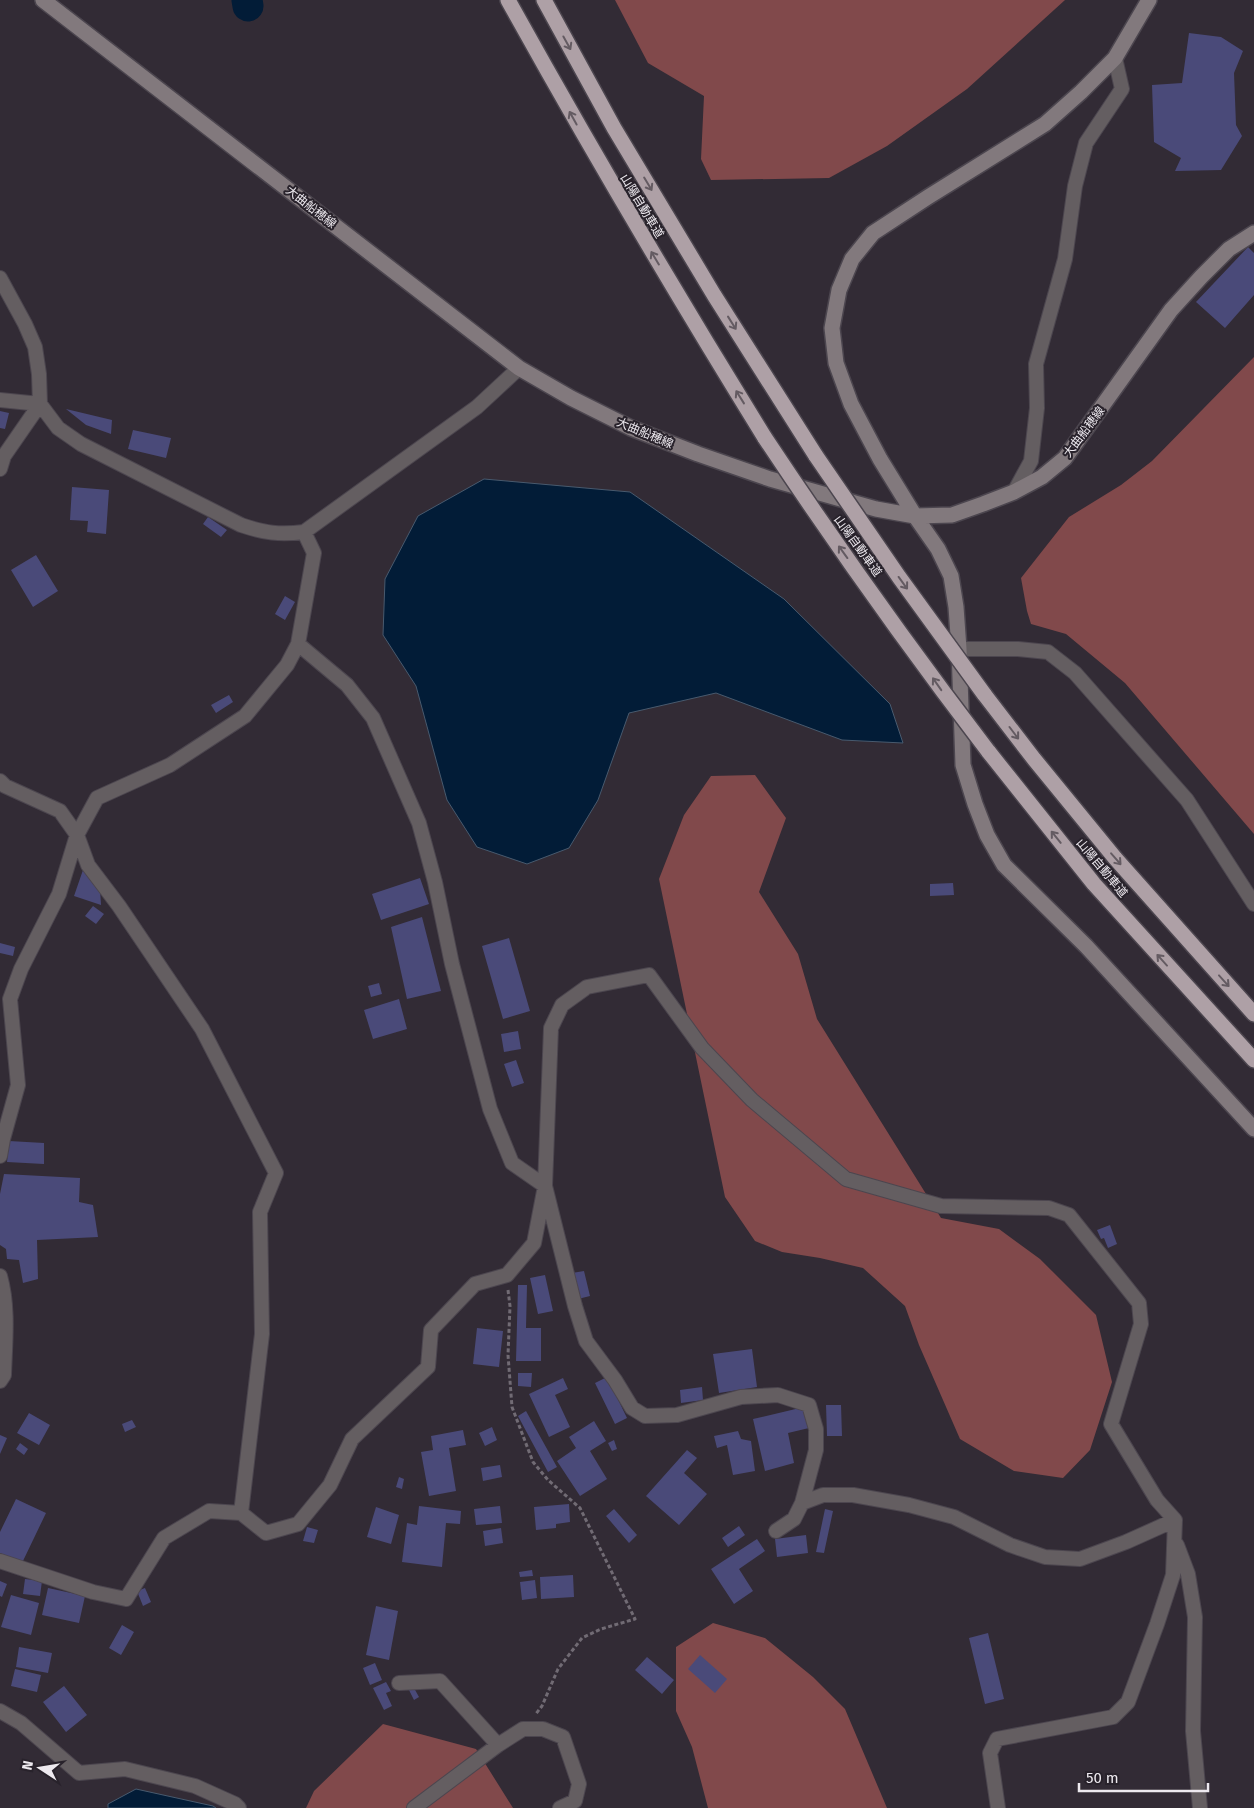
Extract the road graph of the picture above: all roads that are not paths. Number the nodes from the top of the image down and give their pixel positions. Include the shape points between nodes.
1 (43, 0) edge
2 (508, 0) edge
3 (544, 0) edge
4 (1149, 0) edge
5 (1114, 58) junction
6 (1254, 233) edge
7 (0, 278) edge
8 (519, 368) junction
9 (0, 400) edge
10 (40, 404) junction
11 (0, 469) edge
12 (1014, 492) junction
13 (915, 516) junction
14 (304, 532) junction
15 (298, 644) junction
16 (959, 649) junction
17 (0, 781) edge
18 (78, 835) junction
19 (1254, 904) edge
20 (1254, 1014) edge
21 (1254, 1060) edge
22 (1254, 1129) edge
23 (0, 1156) edge
24 (545, 1186) junction
25 (0, 1276) edge
26 (0, 1381) edge
27 (802, 1503) junction
28 (241, 1513) junction
29 (1175, 1520) junction
30 (776, 1531) dead end
31 (1174, 1538) junction
32 (0, 1561) edge
33 (399, 1683) dead end
34 (0, 1711) edge
35 (498, 1745) junction
36 (239, 1808) edge
37 (414, 1808) edge
38 (560, 1808) edge
39 (998, 1808) edge
40 (1200, 1808) edge

1 - 8 main road, 大曲船穂線
21 -> 2 highway, 山陽自動車道, bridge via 1094,884 940,688 813,509 688,312 588,144
3 -> 20 highway, 山陽自動車道, bridge via 619,137 714,295 816,456 899,577 1034,759 1115,858
4 - 5 main road
5 - 12 street via 1122,88 1086,143 1075,186 1064,259 1036,364 1037,408 1031,461
5 - 13 main road via 1045,124 873,233 852,258 838,290 832,328 836,362 851,404
6 - 12 main road, 大曲船穂線 via 1229,249 1171,310 1065,458 1042,477
7 - 10 street via 35,347
8 - 13 main road, 大曲船穂線 via 631,428 698,454 770,479 876,509
8 - 14 street via 477,407
9 - 10 street
10 - 11 street via 4,456
10 - 14 street via 58,428 81,444 241,525 284,535
12 - 13 main road, 大曲船穂線 via 952,514
13 - 16 main road via 938,549 951,576
14 - 15 street via 314,554
15 - 18 street via 287,665 245,716 170,765 97,798
15 - 24 street via 347,686 372,718 419,823 490,1109 512,1163
16 - 19 street via 1048,652 1075,673 1187,800
16 - 22 main road via 963,765 987,835 1004,865 1086,946
17 - 18 street via 4,786 60,811
18 - 23 street via 59,894 21,969 10,999 18,1086
18 - 28 street via 88,865 202,1028 276,1173 260,1212 262,1334
24 - 27 street via 586,1341 632,1408 645,1416 677,1414 741,1397 778,1396 809,1405 816,1429 816,1450
24 - 28 street via 534,1243 507,1275 475,1284 431,1330 428,1367 352,1440 330,1486 298,1524 266,1533
24 - 29 street via 551,1028 562,1005 587,988 649,975 702,1048 752,1100 846,1179 941,1206 1049,1208 1069,1215 1139,1303 1141,1324 1112,1424 1157,1500
25 - 26 street via 5,1316 4,1375
27 - 29 street via 823,1495 853,1495 909,1505 954,1517 1010,1545 1045,1557 1080,1559
27 - 30 street via 794,1519
28 - 32 street via 209,1511 164,1538 126,1599 93,1592
29 - 31 street
31 - 39 street via 1173,1575 1128,1702 1113,1717 997,1739 990,1753
31 - 40 street via 1188,1574 1195,1617 1193,1731
33 - 35 street via 440,1680
34 - 36 street via 21,1723 79,1773 125,1769 195,1786
35 - 37 street
35 - 38 street via 523,1729 543,1729 563,1737 579,1784 575,1801

